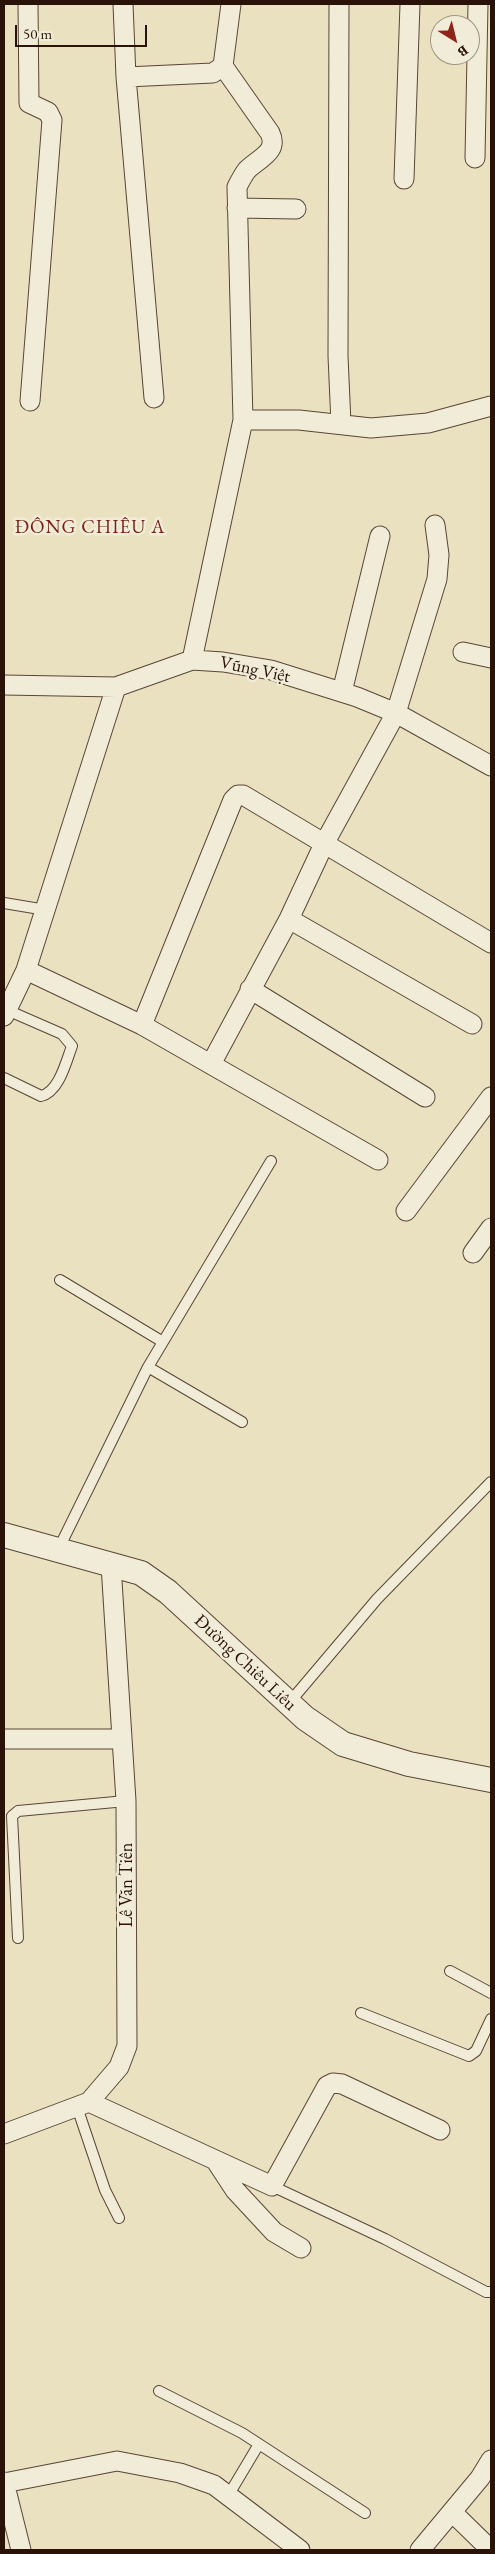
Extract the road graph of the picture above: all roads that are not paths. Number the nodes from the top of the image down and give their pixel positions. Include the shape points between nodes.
1 (28, 4) edge
2 (123, 4) edge
3 (231, 4) edge
4 (339, 4) edge
5 (410, 4) edge
6 (478, 4) edge
7 (223, 66) junction
8 (126, 77) junction
9 (475, 158) dead end
10 (404, 179) dead end
11 (237, 208) junction
12 (296, 209) dead end
13 (154, 398) dead end
14 (30, 401) dead end
15 (491, 406) edge
16 (243, 420) junction
17 (341, 424) junction
18 (435, 525) dead end
19 (380, 536) dead end
20 (463, 652) dead end
21 (491, 658) edge
22 (192, 660) junction
23 (4, 685) edge
24 (116, 687) junction
25 (342, 692) junction
26 (396, 713) junction
27 (491, 764) edge
28 (324, 844) junction
29 (4, 903) edge
30 (46, 910) junction
31 (289, 919) junction
32 (491, 943) edge
33 (26, 970) junction
34 (250, 989) junction
35 (5, 1013) edge
36 (472, 1024) dead end
37 (142, 1025) junction
38 (211, 1064) junction
39 (4, 1078) edge
40 (425, 1097) dead end
41 (491, 1097) edge
42 (378, 1160) dead end
43 (271, 1161) dead end
44 (406, 1211) dead end
45 (491, 1228) edge
46 (473, 1253) dead end
47 (60, 1280) dead end
48 (163, 1342) junction
49 (148, 1367) junction
50 (242, 1422) dead end
51 (491, 1482) edge
52 (4, 1535) edge
53 (58, 1550) junction
54 (111, 1565) junction
55 (289, 1703) junction
56 (4, 1739) edge
57 (122, 1739) junction
58 (491, 1780) edge
59 (126, 1801) junction
60 (18, 1938) dead end
61 (450, 1971) dead end
62 (491, 1993) edge
63 (361, 2013) dead end
64 (491, 2019) edge
65 (83, 2104) junction
66 (440, 2130) dead end
67 (4, 2134) edge
68 (215, 2160) junction
69 (272, 2186) junction
70 (119, 2218) dead end
71 (301, 2248) dead end
72 (491, 2292) edge
73 (159, 2391) dead end
74 (259, 2444) junction
75 (491, 2460) edge
76 (4, 2482) edge
77 (485, 2483) edge
78 (228, 2496) junction
79 (452, 2512) junction
80 (365, 2513) dead end
81 (21, 2550) edge
82 (300, 2550) edge
83 (420, 2550) edge
84 (490, 2550) edge

1 - 14 street via 29,103 48,112 52,120
2 - 8 street
3 - 7 street
4 - 17 street via 338,356
5 - 10 street
6 - 9 street
7 - 8 street via 213,73
7 - 11 street via 272,138 271,151 248,169 241,179 237,187
8 - 13 street
11 - 12 street
11 - 16 street
15 - 17 street via 428,423 371,428
16 - 17 street
16 - 22 street
18 - 26 street via 439,555 437,579
19 - 25 street
20 - 21 street
22 - 24 street, Vũng Việt
22 - 25 street, Vũng Việt via 272,670
23 - 24 street, Vũng Việt
24 - 30 street
25 - 26 street, Vũng Việt
26 - 27 street, Vũng Việt
26 - 28 street
28 - 31 street
28 - 32 street
28 - 37 street via 238,795 233,800
29 - 30 lane
30 - 33 street
31 - 34 street
31 - 36 street
33 - 35 street
33 - 37 street
34 - 38 street
34 - 40 street
35 - 39 lane via 62,1034 72,1046 54,1087 47,1095 42,1096
37 - 38 street
38 - 42 street
41 - 44 street
43 - 48 lane
45 - 46 street
47 - 48 lane
48 - 49 lane
49 - 50 lane
49 - 53 lane
51 - 55 lane via 377,1599
52 - 53 street, Đường Chiêu Liêu
53 - 54 street, Đường Chiêu Liêu
54 - 55 street, Đường Chiêu Liêu via 141,1573 168,1592
54 - 57 street, Lê Văn Tiên
55 - 58 street, Đường Chiêu Liêu via 343,1744 409,1764
56 - 57 street
57 - 59 street, Lê Văn Tiên
59 - 60 lane via 18,1810 12,1816
59 - 65 street, Lê Văn Tiên via 127,2046 119,2067
61 - 62 lane
63 - 64 lane via 469,2056 476,2051
65 - 67 street
65 - 68 street
65 - 70 lane via 106,2190
66 - 69 street via 342,2084 333,2083 326,2086
68 - 69 street
68 - 71 street via 235,2190 260,2218 274,2232
69 - 72 lane
73 - 74 lane
74 - 78 lane
74 - 80 lane
75 - 77 street
76 - 78 street via 117,2461 180,2473 214,2485
76 - 81 street
77 - 79 street
78 - 82 street
79 - 83 street
79 - 84 street

